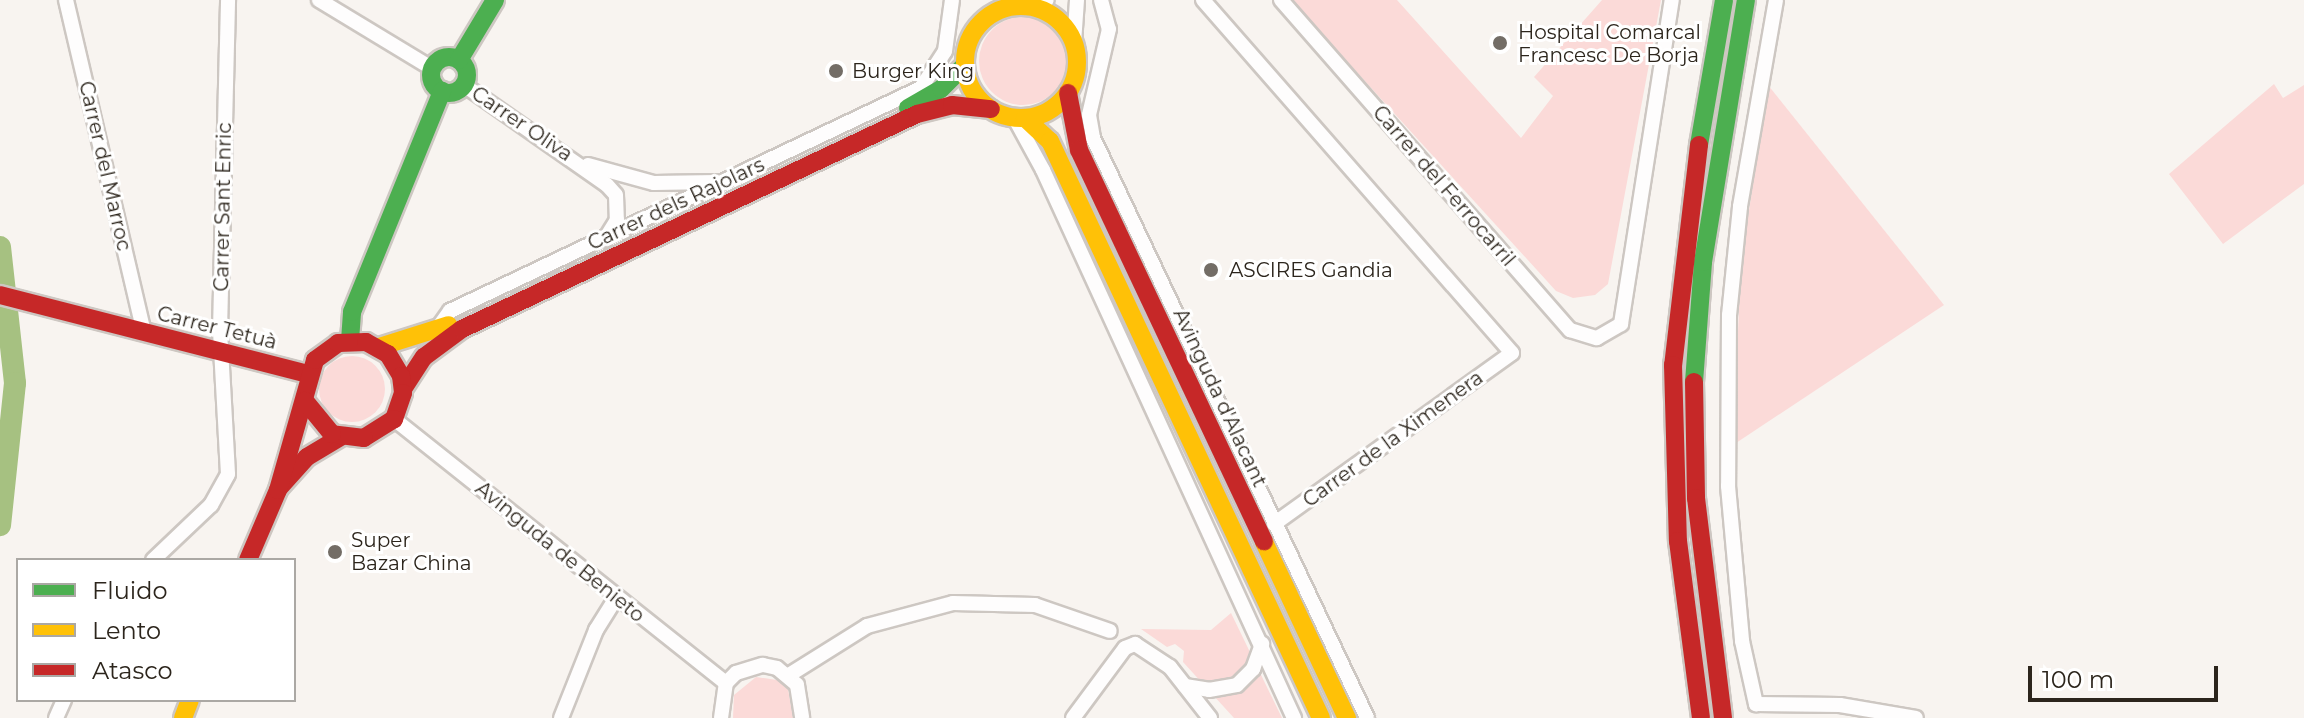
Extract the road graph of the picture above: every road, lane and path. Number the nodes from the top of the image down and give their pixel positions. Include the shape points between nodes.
1 (66, 0) edge
2 (228, 0) edge
3 (319, 0) edge
4 (495, 0) edge
5 (952, 0) edge
6 (979, 0) edge
7 (1077, 0) edge
8 (1101, 0) edge
9 (1203, 0) edge
10 (1281, 0) edge
11 (1672, 0) edge
12 (1722, 0) edge
13 (1746, 0) edge
14 (1776, 0) edge
15 (1030, 4) edge
16 (974, 32) junction
17 (1074, 43) junction
18 (459, 60) junction
19 (965, 65) junction
20 (433, 69) junction
21 (464, 85) junction
22 (442, 91) junction
23 (1068, 93) junction
24 (991, 109) junction
25 (1019, 118) junction
26 (580, 163) junction
27 (743, 175) junction
28 (604, 240) junction
29 (0, 295) edge
30 (144, 332) junction
31 (434, 332) junction
32 (350, 341) junction
33 (379, 347) junction
34 (221, 350) junction
35 (308, 374) junction
36 (403, 389) junction
37 (305, 401) junction
38 (394, 419) junction
39 (340, 437) junction
40 (278, 490) junction
41 (1274, 524) junction
42 (155, 558) edge
43 (249, 558) edge
44 (616, 598) junction
45 (1110, 631) dead end
46 (1262, 644) junction
47 (789, 675) junction
48 (726, 683) junction
49 (1185, 686) junction
50 (561, 718) edge
51 (721, 718) edge
52 (802, 718) edge
53 (1073, 718) edge
54 (1210, 718) edge
55 (1294, 718) edge
56 (1321, 718) edge
57 (1347, 718) edge
58 (1367, 718) edge
59 (1701, 718) edge
60 (1723, 718) edge
61 (1916, 718) edge

1 - 30 street, Carrer del Marroc
2 - 34 street, Carrer Sant Enric
3 - 20 street
4 - 18 main road
5 - 27 street via 945,51 921,88
6 - 16 main road
7 - 17 street
8 - 41 street, Avinguda d'Alacant via 1109,29 1089,115 1099,152
9 - 41 street, Carrer de la Ximenera via 1512,353
10 - 11 street, Carrer del Ferrocarril via 1570,330 1597,338 1621,324
12 - 59 main road via 1688,212 1673,365 1677,527
13 - 60 main road via 1703,262 1694,356 1697,513
14 - 61 street via 1740,207 1729,315 1728,486 1742,641 1756,704 1840,705
15 - 16 main road via 995,13
15 - 17 main road via 1059,21
16 - 19 main road
17 - 23 main road via 1077,69
18 - 20 main road via 441,59
18 - 21 main road via 467,73
19 - 24 main road via 973,90
19 - 31 main road, Carrer dels Rajolars via 923,102
20 - 22 main road via 434,84
21 - 22 main road
21 - 26 street, Carrer Oliva
22 - 32 main road via 352,312
23 - 25 main road via 1042,114
23 - 57 main road, Avinguda d'Alacant via 1079,150
24 - 25 main road
24 - 36 main road, Carrer dels Rajolars via 952,105 917,114 462,329 424,357
25 - 46 street
25 - 56 main road via 1050,141
26 - 27 street, Carrer Oliva via 682,186
26 - 28 street, Carrer Oliva via 616,195 617,220
27 - 28 street
28 - 31 street via 450,311
29 - 30 main road, Carrer Tetuà
30 - 34 main road, Carrer Tetuà
31 - 33 main road, Carrer dels Rajolars
32 - 33 main road
32 - 35 main road via 325,350
33 - 36 main road via 396,364
34 - 35 main road, Carrer Tetuà
34 - 42 street, Carrer Sant Enric via 230,462 226,481 211,505
35 - 37 main road
36 - 38 main road
37 - 39 main road via 322,427
37 - 40 main road
38 - 39 main road via 364,438
38 - 44 street, Avinguda de Benieto
39 - 40 main road via 307,457
40 - 43 main road
41 - 58 street, Avinguda d'Alacant
44 - 48 street, Avinguda de Benieto
44 - 50 street via 596,630
45 - 47 street via 1035,605 953,603 867,626
46 - 49 street via 1253,669 1237,685 1209,690
46 - 55 street
47 - 48 street via 763,665 736,673
47 - 52 street via 802,697
48 - 51 street
49 - 53 street via 1144,646 1125,648
49 - 54 street

